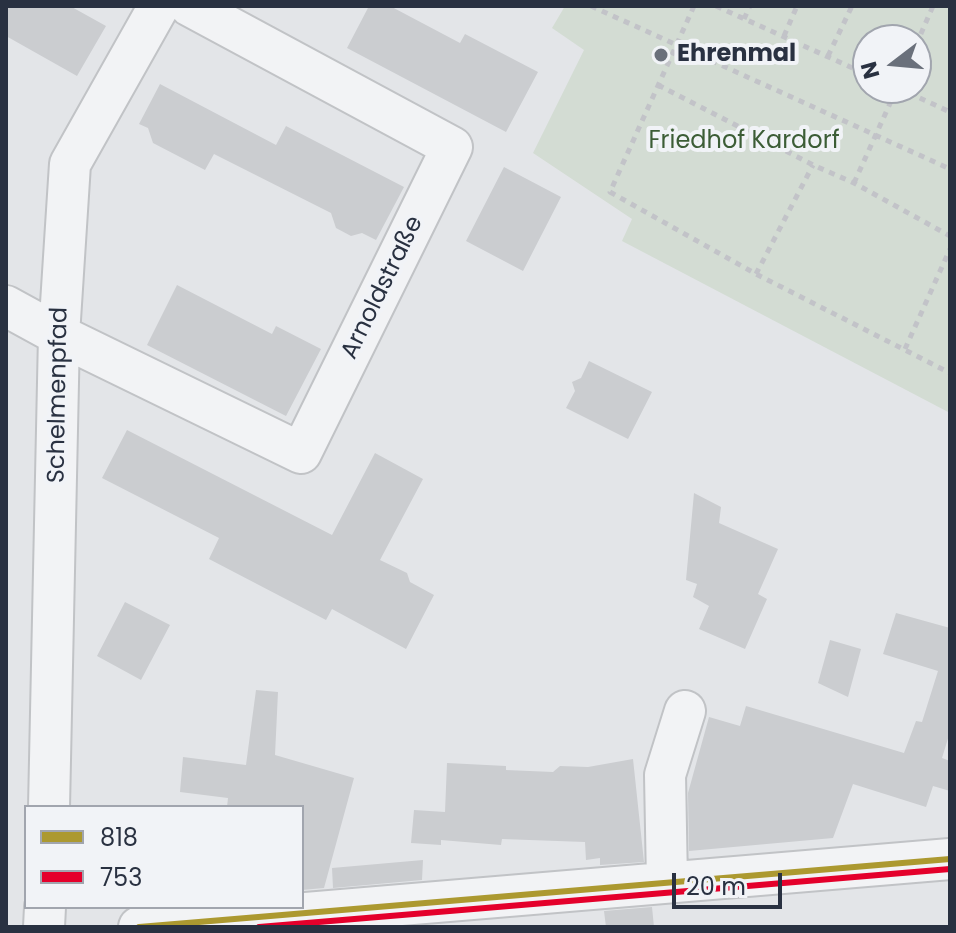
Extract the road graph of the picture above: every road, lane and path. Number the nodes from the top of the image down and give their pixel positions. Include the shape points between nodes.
1 (159, 6) edge
2 (190, 6) edge
3 (591, 6) edge
4 (694, 6) edge
5 (716, 6) edge
6 (750, 6) edge
7 (797, 6) edge
8 (852, 6) edge
9 (744, 19) junction
10 (784, 36) junction
11 (676, 45) junction
12 (828, 56) junction
13 (852, 67) edge
14 (658, 85) junction
15 (890, 104) edge
16 (876, 135) junction
17 (813, 165) junction
18 (950, 169) edge
19 (854, 183) junction
20 (950, 236) edge
21 (950, 249) edge
22 (756, 274) junction
23 (6, 306) edge
24 (59, 335) junction
25 (905, 349) junction
26 (950, 373) edge
27 (685, 711) dead end
28 (49, 805) edge
29 (950, 859) edge
30 (667, 882) junction
31 (139, 927) edge

1 - 24 street, Schelmenpfad via 70,164
2 - 24 street, Arnoldstraße via 452,147 301,453
3 - 11 path
4 - 11 path
5 - 9 path
6 - 9 path
7 - 10 path
8 - 12 path
9 - 10 path
10 - 12 path
11 - 14 path
11 - 16 path
12 - 13 path
14 - 17 path
14 - 22 path via 610,192
15 - 16 path
16 - 18 path
16 - 19 path
17 - 19 path
17 - 22 path
19 - 20 path
21 - 25 path
22 - 25 path
23 - 24 street
24 - 28 street, Schelmenpfad
25 - 26 path
27 - 30 street via 665,775
29 - 30 street
30 - 31 street

